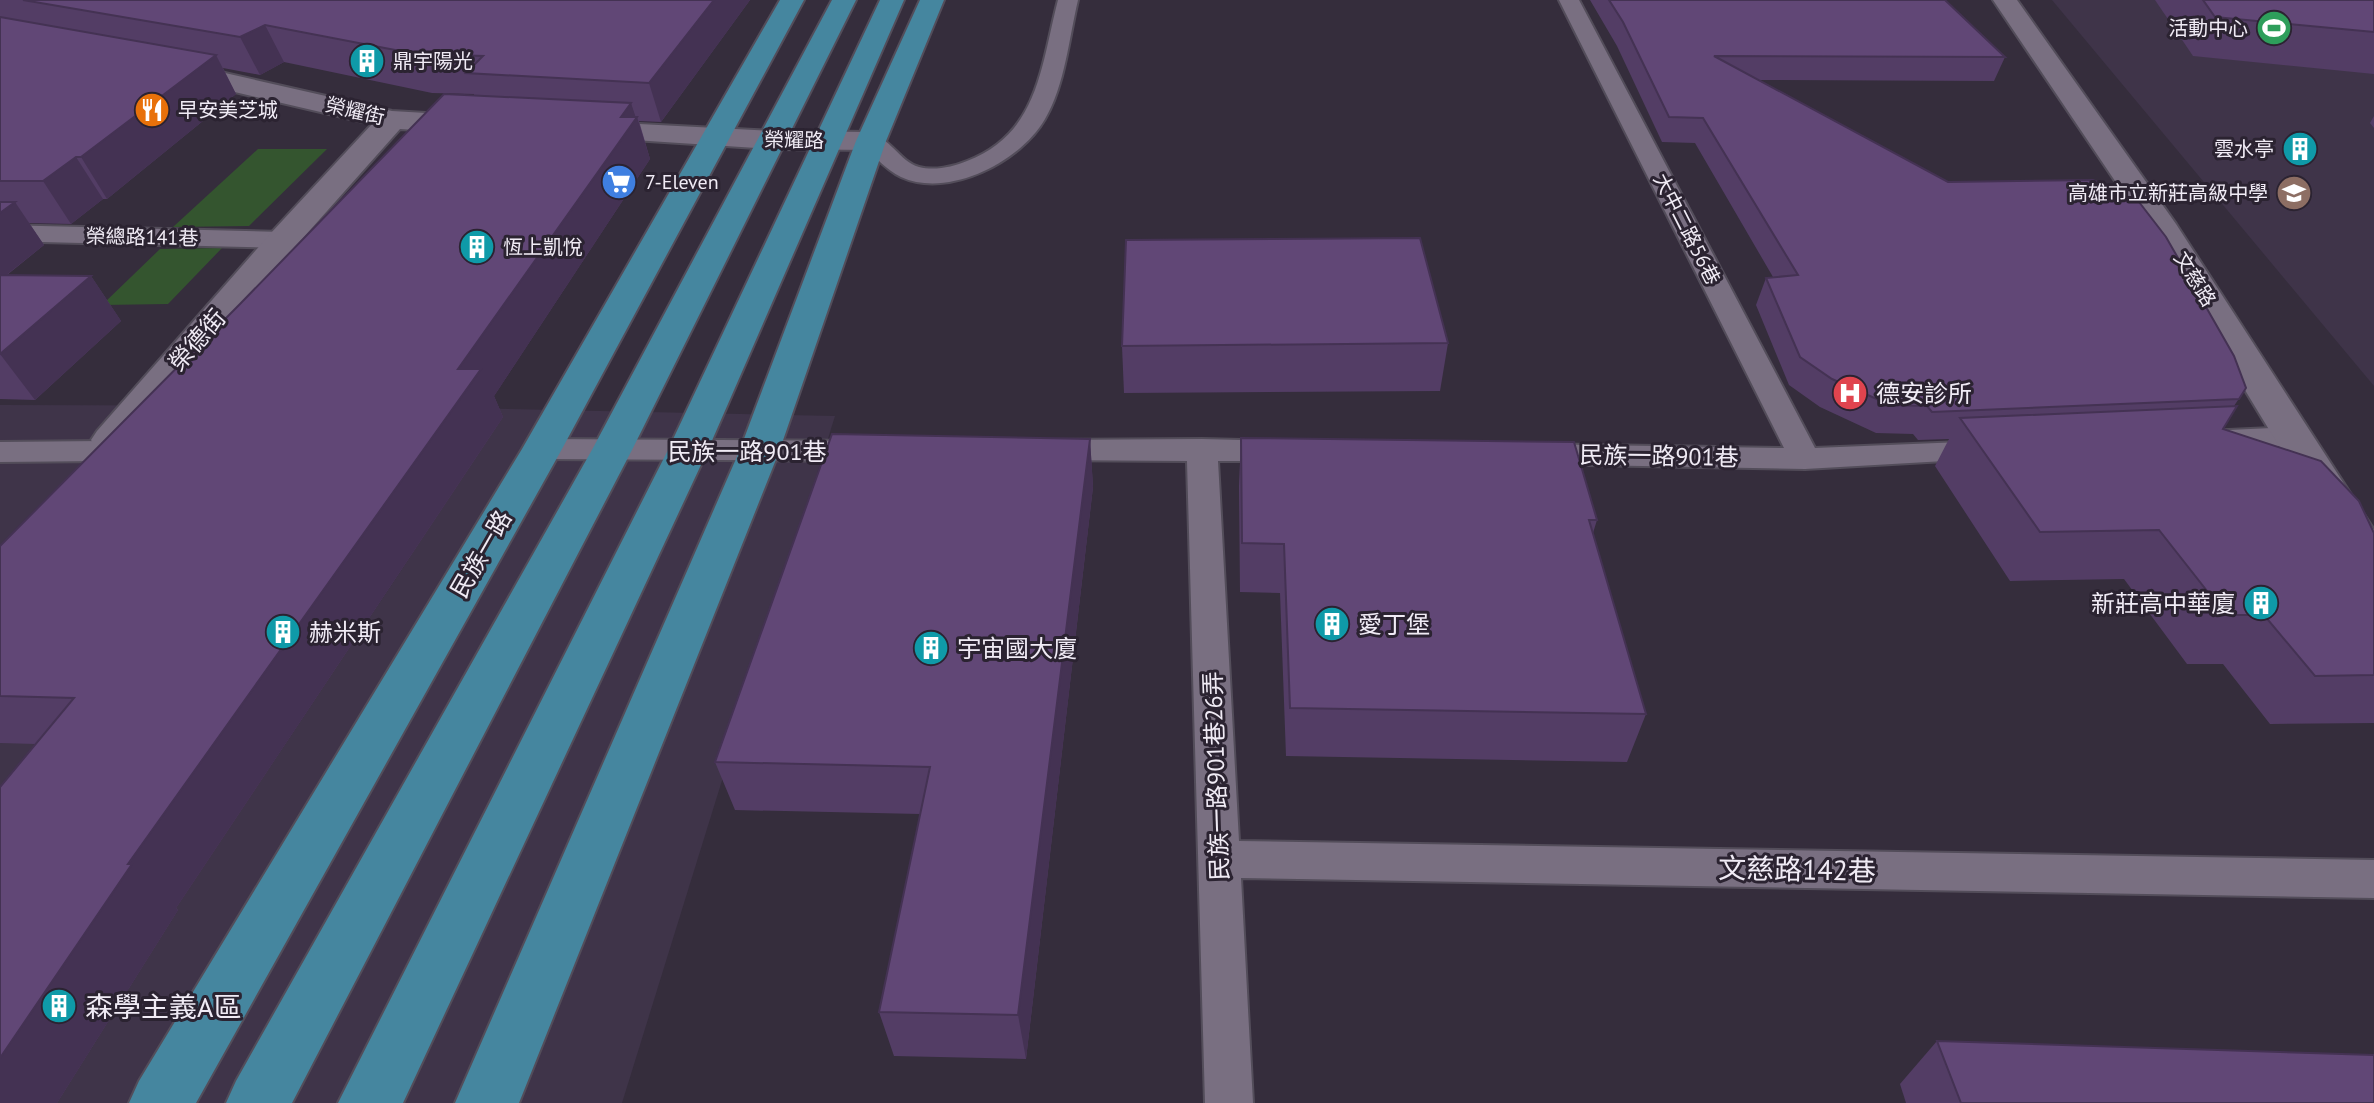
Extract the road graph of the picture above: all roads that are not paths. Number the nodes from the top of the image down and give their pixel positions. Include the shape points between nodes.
1 (792, 0) edge
2 (844, 0) edge
3 (892, 0) edge
4 (932, 0) edge
5 (1068, 0) edge
6 (1569, 0) edge
7 (2005, 0) edge
8 (145, 65) edge
9 (392, 120) junction
10 (500, 126) edge
11 (562, 129) edge
12 (716, 137) junction
13 (773, 140) junction
14 (851, 140) junction
15 (0, 233) edge
16 (283, 240) junction
17 (2295, 437) junction
18 (2184, 442) edge
19 (613, 448) junction
20 (542, 449) junction
21 (1202, 449) junction
22 (1013, 450) edge
23 (2010, 450) edge
24 (102, 451) junction
25 (903, 451) edge
26 (1313, 451) edge
27 (0, 452) edge
28 (687, 452) junction
29 (759, 452) junction
30 (1504, 454) edge
31 (1805, 459) junction
32 (71, 483) edge
33 (2374, 565) edge
34 (1220, 859) junction
35 (2374, 879) edge
36 (161, 1103) edge
37 (258, 1103) edge
38 (370, 1103) edge
39 (487, 1103) edge
40 (1229, 1103) edge

1 - 12 main road, 民族一路
2 - 13 main road
3 - 14 main road
4 - 14 main road
5 - 14 lane via 1038,114 1007,149 966,170 912,174
6 - 31 lane, 大中二路56巷
7 - 17 street, 文慈路 via 2160,224
8 - 9 street, 榮耀街
9 - 10 street, 榮耀街
9 - 16 street, 榮德街
11 - 12 street
12 - 13 street, 榮耀路
12 - 20 main road, 民族一路
13 - 14 street, 榮耀路
13 - 19 main road
14 - 28 main road
14 - 29 main road
15 - 16 lane, 榮總路141巷
16 - 24 street, 榮德街
17 - 18 lane
17 - 33 street, 文慈路
19 - 20 lane, 民族一路901巷
19 - 28 lane, 民族一路901巷
19 - 37 main road
20 - 36 main road, 民族一路
21 - 22 lane
21 - 26 lane
21 - 34 lane, 民族一路901巷26弄
23 - 31 lane, 民族一路901巷
24 - 27 lane
24 - 32 street, 榮德街
25 - 29 lane, 民族一路901巷
28 - 29 lane, 民族一路901巷
28 - 38 main road
29 - 39 main road
30 - 31 lane, 民族一路901巷
34 - 35 lane, 文慈路142巷
34 - 40 lane, 民族一路901巷26弄

